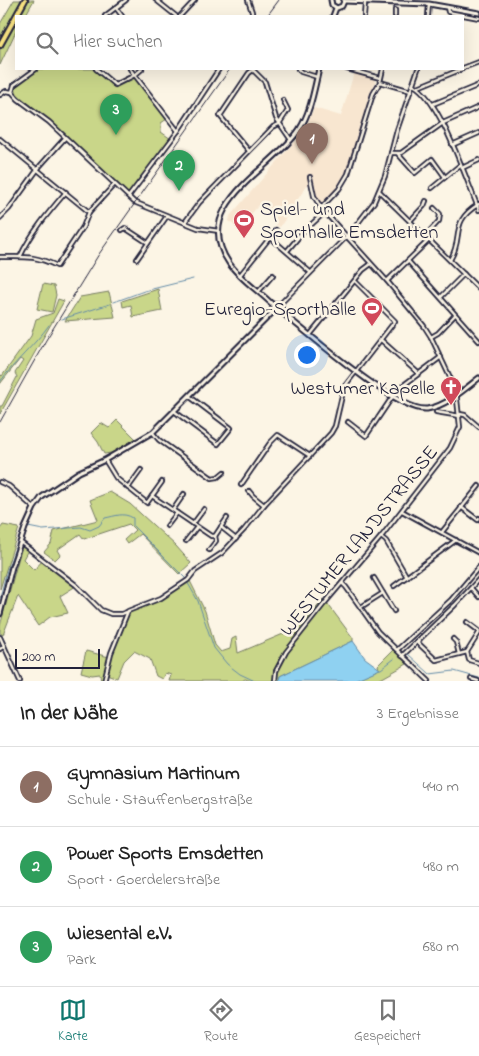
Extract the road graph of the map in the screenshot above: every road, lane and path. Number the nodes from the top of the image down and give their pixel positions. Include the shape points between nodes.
1 (25, 0) edge
2 (126, 0) edge
3 (156, 0) edge
4 (195, 0) edge
5 (248, 0) edge
6 (331, 0) edge
7 (344, 1) edge
8 (366, 2) junction
9 (429, 4) junction
10 (447, 7) junction
11 (116, 8) junction
12 (336, 8) junction
13 (395, 10) dead end
14 (479, 13) edge
15 (17, 15) edge
16 (106, 15) edge
17 (121, 15) edge
18 (177, 15) edge
19 (179, 15) edge
20 (252, 15) edge
21 (333, 15) edge
22 (364, 15) edge
23 (395, 15) edge
24 (428, 15) edge
25 (464, 15) edge
26 (464, 15) edge
27 (15, 18) edge
28 (479, 18) edge
29 (0, 45) edge
30 (479, 62) edge
31 (464, 68) edge
32 (35, 70) edge
33 (97, 70) edge
34 (131, 70) edge
35 (141, 70) edge
36 (218, 70) edge
37 (299, 70) edge
38 (319, 70) edge
39 (353, 70) edge
40 (384, 70) edge
41 (418, 70) edge
42 (460, 70) edge
43 (258, 71) edge
44 (135, 75) junction
45 (317, 77) junction
46 (380, 80) junction
47 (413, 85) junction
48 (479, 85) edge
49 (418, 87) junction
50 (411, 90) junction
51 (12, 92) junction
52 (0, 95) edge
53 (283, 100) dead end
54 (433, 104) junction
55 (479, 107) edge
56 (443, 123) junction
57 (279, 124) junction
58 (178, 131) junction
59 (479, 133) edge
60 (65, 138) junction
61 (0, 139) edge
62 (291, 140) junction
63 (452, 145) junction
64 (249, 151) junction
65 (391, 153) junction
66 (398, 154) junction
67 (479, 160) edge
68 (461, 166) junction
69 (38, 169) junction
70 (310, 177) dead end
71 (446, 177) junction
72 (114, 184) junction
73 (432, 188) dead end
74 (379, 191) junction
75 (66, 192) junction
76 (128, 197) junction
77 (426, 201) dead end
78 (478, 205) edge
79 (321, 208) junction
80 (434, 208) dead end
81 (479, 210) edge
82 (90, 212) junction
83 (325, 212) junction
84 (167, 216) junction
85 (0, 218) edge
86 (410, 221) junction
87 (185, 222) junction
88 (122, 230) dead end
89 (276, 230) dead end
90 (219, 231) junction
91 (347, 236) junction
92 (425, 236) junction
93 (271, 238) junction
94 (429, 240) junction
95 (148, 244) junction
96 (287, 251) junction
97 (20, 257) junction
98 (0, 258) edge
99 (137, 259) dead end
100 (450, 260) junction
101 (408, 261) junction
102 (371, 264) junction
103 (310, 272) junction
104 (464, 274) junction
105 (240, 275) junction
106 (273, 275) dead end
107 (355, 281) junction
108 (386, 281) junction
109 (479, 289) edge
110 (259, 291) junction
111 (441, 297) junction
112 (280, 304) junction
113 (273, 305) junction
114 (274, 311) junction
115 (280, 311) junction
116 (455, 315) junction
117 (310, 335) junction
118 (431, 337) junction
119 (381, 340) junction
120 (479, 341) edge
121 (441, 357) junction
122 (356, 371) junction
123 (418, 373) junction
124 (479, 378) edge
125 (458, 394) junction
126 (189, 396) junction
127 (392, 397) junction
128 (174, 412) junction
129 (436, 412) dead end
130 (460, 415) junction
131 (348, 422) dead end
132 (479, 427) edge
133 (153, 432) junction
134 (310, 456) junction
135 (105, 460) junction
136 (141, 470) dead end
137 (224, 472) dead end
138 (0, 482) edge
139 (162, 482) dead end
140 (241, 485) dead end
141 (479, 486) edge
142 (128, 488) junction
143 (249, 490) dead end
144 (184, 494) dead end
145 (152, 496) junction
146 (264, 505) junction
147 (34, 508) junction
148 (461, 508) junction
149 (204, 509) dead end
150 (173, 510) junction
151 (402, 511) junction
152 (177, 513) junction
153 (227, 518) dead end
154 (479, 518) edge
155 (193, 524) junction
156 (167, 526) dead end
157 (197, 527) junction
158 (221, 527) junction
159 (442, 532) junction
160 (214, 536) junction
161 (381, 537) junction
162 (236, 539) junction
163 (456, 540) junction
164 (186, 541) dead end
165 (20, 542) junction
166 (208, 550) dead end
167 (479, 553) edge
168 (479, 568) edge
169 (406, 577) junction
170 (374, 578) dead end
171 (479, 579) edge
172 (342, 583) junction
173 (394, 586) dead end
174 (471, 588) junction
175 (383, 593) junction
176 (479, 597) edge
177 (451, 600) junction
178 (456, 604) junction
179 (361, 607) junction
180 (394, 611) dead end
181 (128, 612) junction
182 (0, 614) edge
183 (467, 622) dead end
184 (479, 632) edge
185 (0, 637) edge
186 (453, 638) dead end
187 (478, 639) edge
188 (417, 642) junction
189 (4, 646) junction
190 (0, 649) edge
191 (397, 650) junction
192 (467, 652) junction
193 (459, 654) junction
194 (402, 656) junction
195 (479, 663) edge
196 (471, 679) dead end
197 (20, 681) edge
198 (104, 681) edge
199 (275, 681) edge
200 (429, 681) edge
201 (478, 681) edge

1 - 15 main road
2 - 11 street
3 - 18 street
4 - 19 street
5 - 20 street
6 - 12 street
7 - 8 street
7 - 12 street
8 - 9 street
8 - 22 street
9 - 10 street
9 - 24 street
10 - 14 street
10 - 25 street via 448,12
11 - 16 street
11 - 17 street
12 - 21 street
13 - 23 street
26 - 28 street
27 - 29 main road
30 - 31 street
32 - 51 street via 14,85
33 - 44 street via 115,85
34 - 44 street
35 - 44 street
36 - 58 street
37 - 45 street
38 - 45 street
39 - 46 street
40 - 46 street
41 - 47 street
42 - 49 street
43 - 57 street
43 - 64 street via 253,70 249,74 220,116
44 - 58 street
45 - 62 street via 304,121
46 - 50 street
46 - 79 street via 348,174
47 - 49 street
47 - 50 street
48 - 54 street
49 - 54 street
50 - 65 street
51 - 52 street
51 - 60 street
53 - 57 street via 288,110
54 - 56 street
55 - 56 street
56 - 63 street
56 - 66 street
57 - 62 street
57 - 64 street
58 - 76 street
59 - 63 street
60 - 69 street
60 - 72 street
61 - 69 street
62 - 90 street via 236,191 225,208
63 - 68 street
64 - 87 street via 198,203
65 - 66 street
65 - 74 street
66 - 71 street via 415,173 432,159
67 - 68 street
68 - 71 street
68 - 78 street
69 - 75 street
69 - 85 street
70 - 79 street via 314,196
71 - 73 street
72 - 76 street
72 - 82 street
74 - 86 street
74 - 91 street via 366,214
75 - 82 street
75 - 97 street
76 - 84 street
77 - 86 street
78 - 81 street
78 - 100 street via 462,217
79 - 83 street, WESTUMER LANDSTRASSE
80 - 92 street via 440,214 439,221
82 - 97 street via 57,266 41,258
83 - 91 street, WESTUMER LANDSTRASSE
83 - 96 street
84 - 87 street
84 - 95 street
86 - 92 street
87 - 90 street
88 - 95 street via 125,228
89 - 93 street
90 - 105 street via 225,256
91 - 102 street, WESTUMER LANDSTRASSE
91 - 103 street
92 - 94 street
93 - 96 street
93 - 105 street
94 - 100 street
94 - 101 street
95 - 99 street
96 - 103 street
97 - 98 street
100 - 104 street
101 - 108 street
101 - 111 street
102 - 107 street
102 - 108 street, WESTUMER LANDSTRASSE
103 - 112 street
104 - 109 street
104 - 111 street
105 - 110 street
106 - 110 street
107 - 117 street
107 - 119 street via 395,321
108 - 118 street, WESTUMER LANDSTRASSE
110 - 113 street
111 - 116 street
112 - 113 street
112 - 115 street
113 - 114 street
114 - 115 street
114 - 126 street
115 - 117 street
116 - 118 street
116 - 120 street
117 - 122 street
118 - 121 street, WESTUMER LANDSTRASSE
119 - 122 street
119 - 123 street
121 - 123 street
121 - 125 street, WESTUMER LANDSTRASSE
122 - 127 street
122 - 134 street via 344,387 335,426
123 - 127 street
124 - 125 street
125 - 127 street via 425,409 414,408
125 - 130 street, WESTUMER LANDSTRASSE
126 - 128 street
126 - 128 street via 231,428 218,444
127 - 131 street via 366,436
128 - 133 street
129 - 130 street, WESTUMER LANDSTRASSE
130 - 132 street via 465,415
130 - 151 street, WESTUMER LANDSTRASSE via 460,427 450,448
133 - 135 street
133 - 137 street via 159,440 212,478
134 - 140 street via 278,434
134 - 146 street
135 - 142 street via 116,478
135 - 147 street via 65,480
136 - 142 street
138 - 147 street
139 - 145 street
141 - 148 street
142 - 145 street via 147,502
143 - 146 street
144 - 150 street
145 - 150 street
146 - 162 street
147 - 165 street
148 - 154 street
148 - 159 street
149 - 155 street
150 - 152 street
151 - 159 street
151 - 161 street, WESTUMER LANDSTRASSE
152 - 155 street
152 - 156 street
153 - 158 street
155 - 157 street
157 - 160 street
157 - 164 street
158 - 160 street
158 - 162 street
159 - 163 street
160 - 166 street via 216,541
161 - 169 street
161 - 172 street, WESTUMER LANDSTRASSE
162 - 181 street via 222,554 193,572 187,581 161,598
163 - 167 street
163 - 169 street
165 - 181 street via 76,585 96,606 106,612
165 - 182 street
168 - 177 street
169 - 173 street
170 - 175 street
171 - 174 street
172 - 179 street
172 - 199 street, WESTUMER LANDSTRASSE via 286,652 276,671
174 - 176 street
174 - 178 street
175 - 179 street
175 - 180 street
177 - 178 street
177 - 191 street
178 - 188 street
179 - 191 street via 378,632
181 - 198 street via 111,653
183 - 184 street
184 - 187 street
185 - 189 street
186 - 193 street
187 - 192 street
188 - 193 street via 436,660
188 - 194 street
189 - 190 street
189 - 197 street
191 - 194 street
192 - 193 street
192 - 195 street via 469,660
194 - 200 street
196 - 201 street

